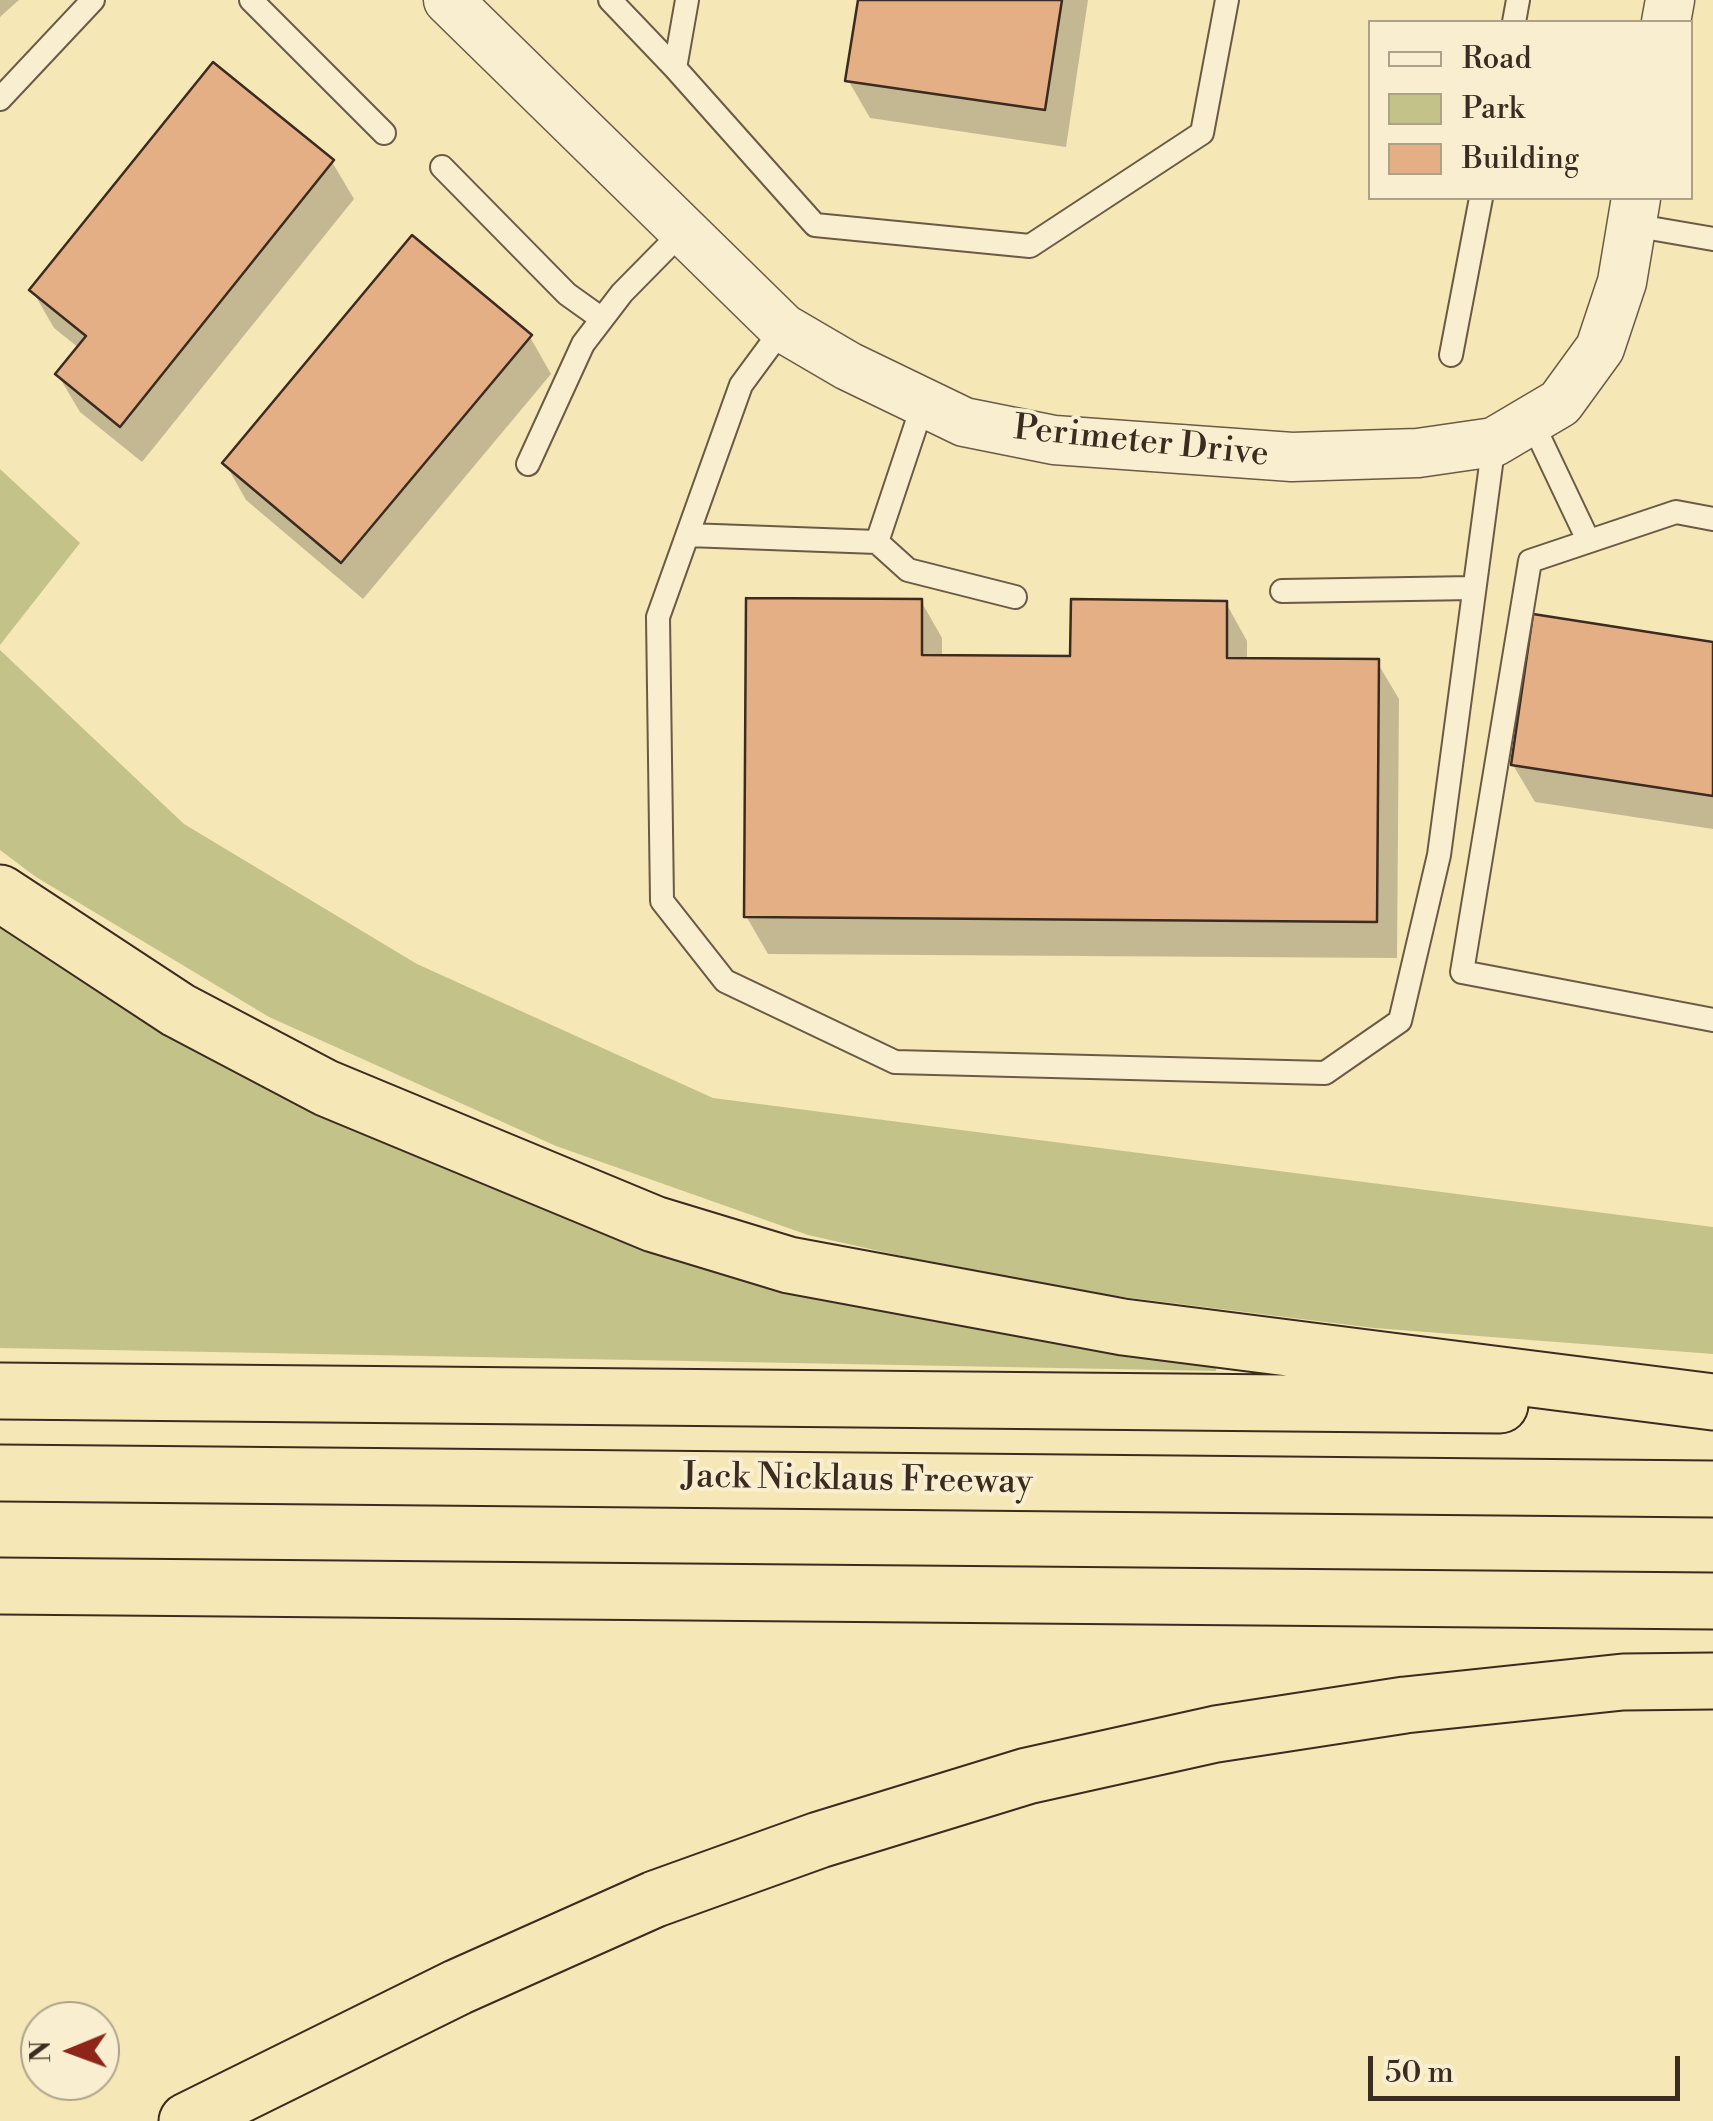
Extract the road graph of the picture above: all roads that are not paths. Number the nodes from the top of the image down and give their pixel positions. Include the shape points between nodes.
1 (93, 0) edge
2 (251, 0) edge
3 (448, 0) edge
4 (610, 0) edge
5 (687, 0) edge
6 (1226, 0) edge
7 (675, 68) junction
8 (0, 99) edge
9 (384, 133) dead end
10 (442, 166) dead end
11 (1481, 200) edge
12 (1634, 211) edge
13 (684, 230) junction
14 (1713, 239) edge
15 (602, 319) junction
16 (783, 328) junction
17 (1452, 355) dead end
18 (924, 402) junction
19 (1528, 422) junction
20 (528, 464) dead end
21 (1713, 518) edge
22 (688, 535) junction
23 (1588, 540) junction
24 (876, 542) junction
25 (1474, 588) junction
26 (1282, 591) dead end
27 (1015, 596) dead end
28 (0, 893) edge
29 (1713, 1020) edge
30 (0, 1391) edge
31 (1713, 1404) edge
32 (0, 1473) edge
33 (1713, 1489) edge
34 (0, 1586) edge
35 (1713, 1601) edge
36 (1713, 1681) edge
37 (458, 1987) junction
38 (187, 2121) edge
39 (224, 2121) edge

1 - 8 lane
2 - 9 lane
3 - 13 street, Perimeter Drive
4 - 7 lane
5 - 7 lane
6 - 7 lane via 1202,134 1030,246 814,226
10 - 15 lane via 567,294
11 - 17 lane
12 - 14 lane
12 - 19 street via 1622,282 1600,348
13 - 15 lane
13 - 16 street, Perimeter Drive
15 - 20 lane via 583,344
16 - 18 street, Perimeter Drive
16 - 22 lane via 742,386
18 - 19 street, Perimeter Drive via 964,422 1054,440 1292,457 1418,453
18 - 24 lane
19 - 23 lane
19 - 25 lane
21 - 23 lane via 1676,512
22 - 24 lane
22 - 25 lane via 658,617 662,901 725,981 895,1062 1325,1072 1400,1021 1438,855
23 - 29 lane via 1530,561 1462,972
24 - 27 lane via 908,570
25 - 26 lane
28 - 31 highway via 178,1010 326,1088 654,1224 789,1265 1123,1328
30 - 31 highway
32 - 33 highway, Jack Nicklaus Freeway
34 - 35 highway
36 - 37 highway via 1623,1682 1405,1705 1216,1734 1027,1776 655,1899
37 - 38 highway
37 - 39 highway

